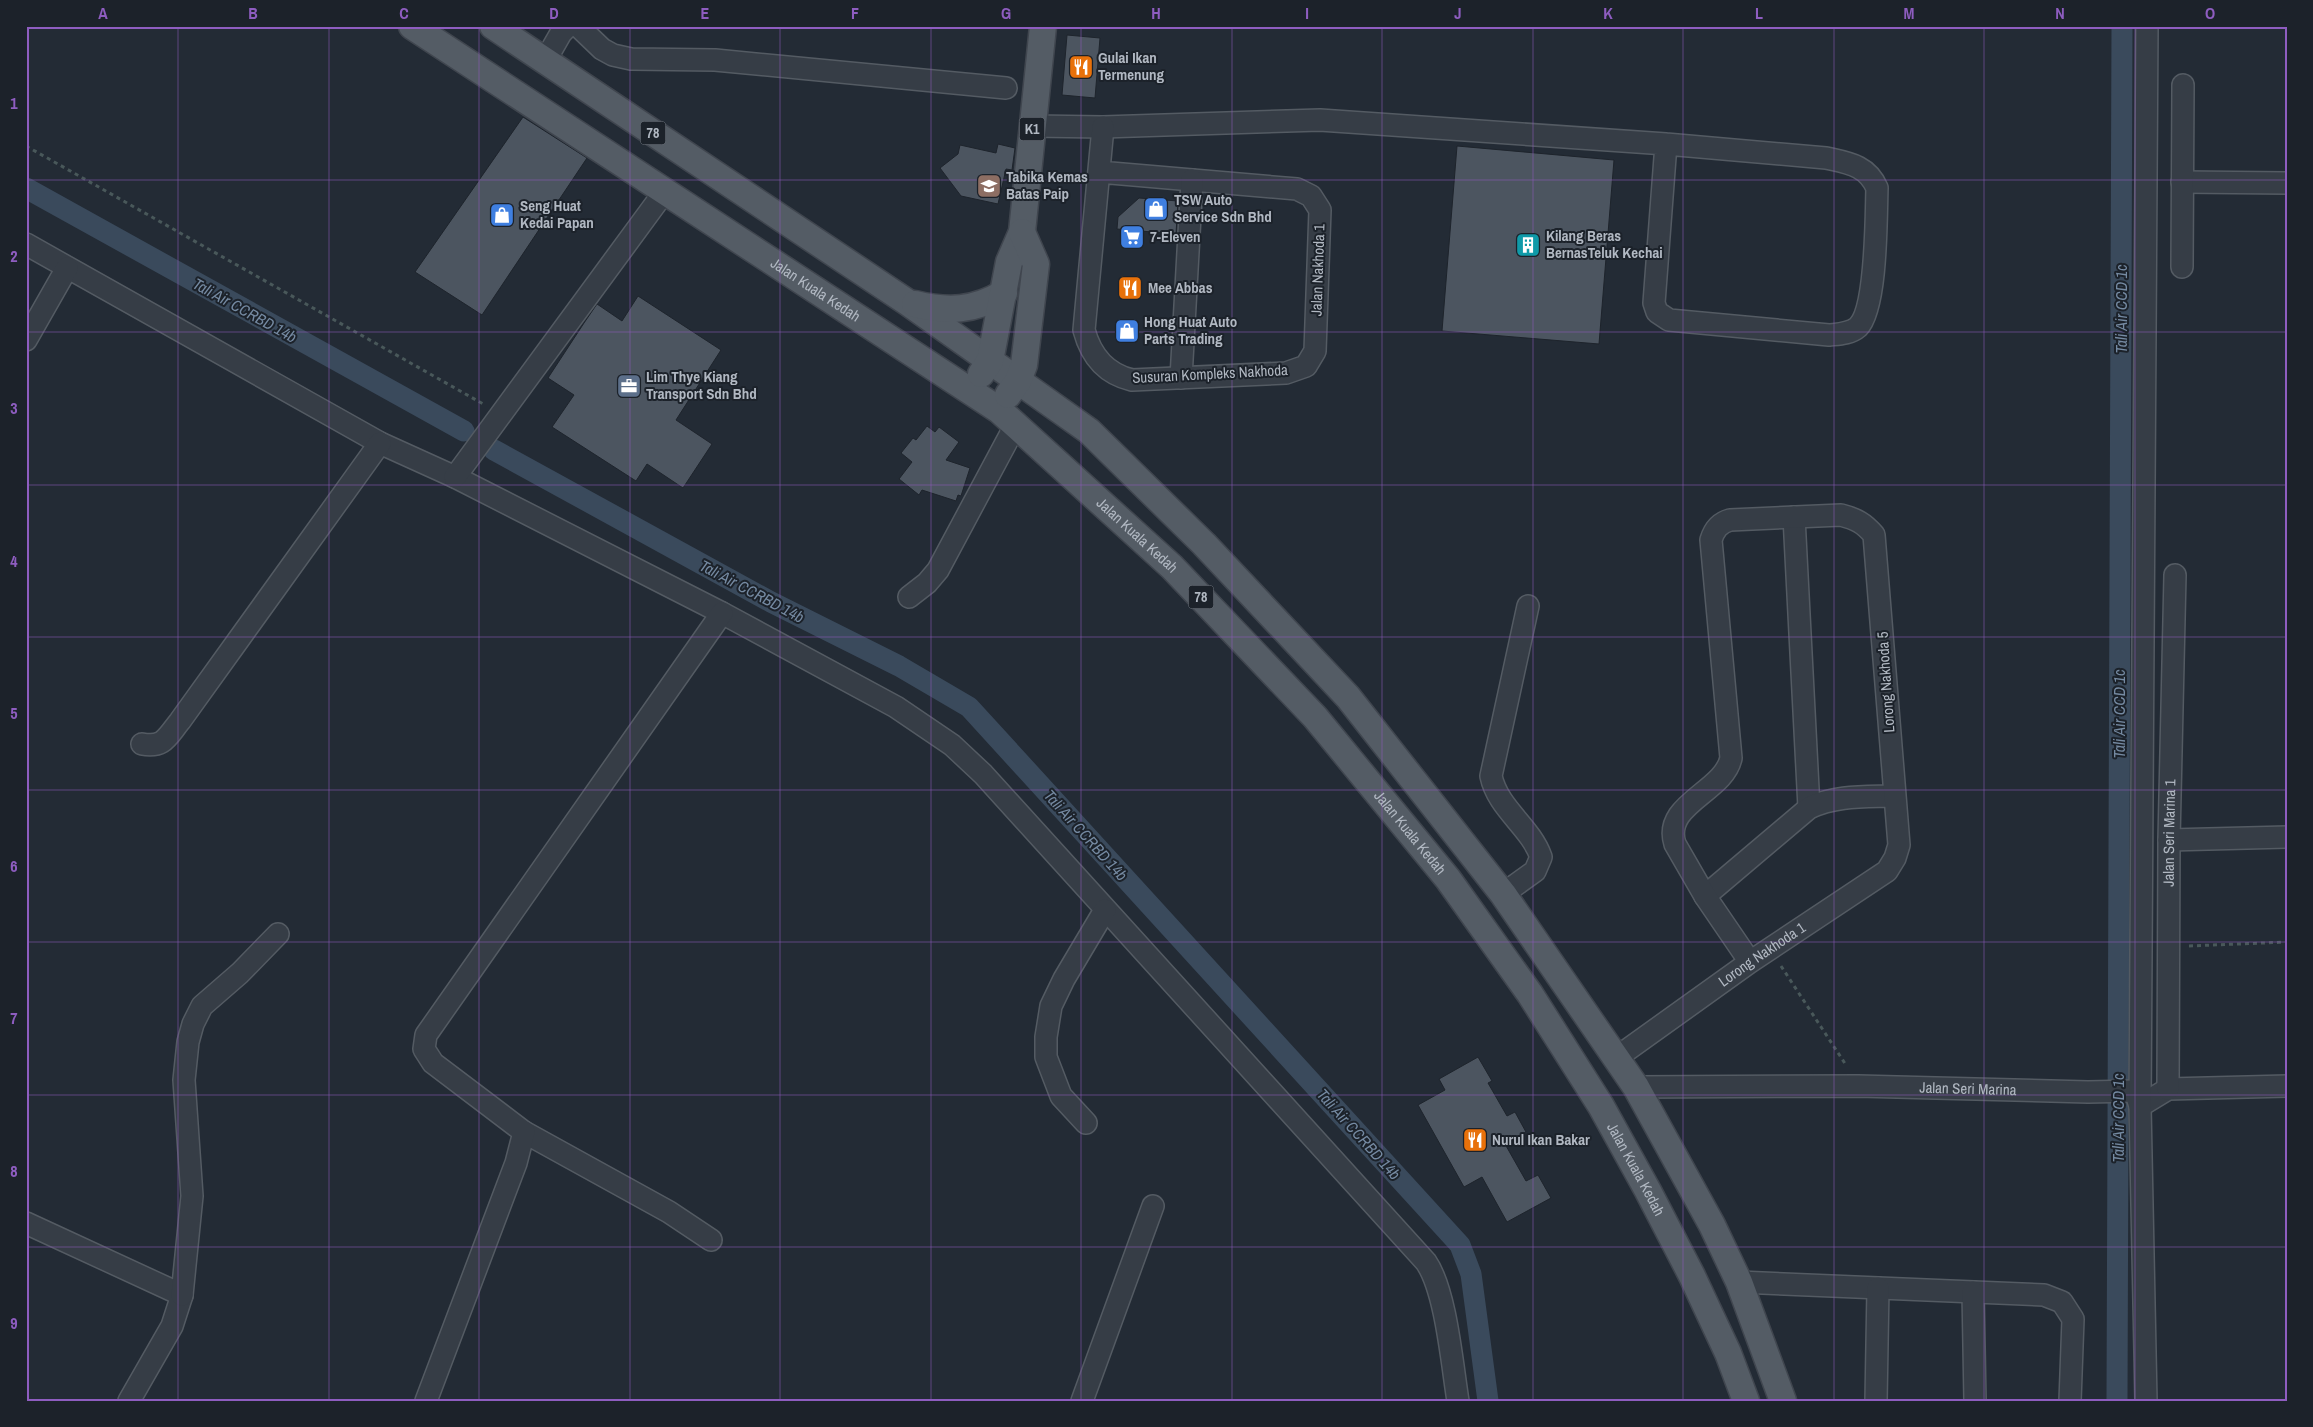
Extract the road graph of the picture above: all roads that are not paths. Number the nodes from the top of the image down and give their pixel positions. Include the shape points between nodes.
1 (412, 26) edge
2 (493, 26) edge
3 (568, 26) edge
4 (578, 26) edge
5 (1043, 26) edge
6 (2147, 26) edge
7 (545, 60) junction
8 (2183, 85) dead end
9 (1006, 88) dead end
10 (1033, 126) junction
11 (1104, 128) junction
12 (1666, 144) junction
13 (1099, 172) junction
14 (1192, 180) junction
15 (2182, 182) junction
16 (2287, 183) edge
17 (665, 191) junction
18 (1022, 232) junction
19 (26, 244) edge
20 (2182, 267) dead end
21 (67, 268) junction
22 (1004, 293) junction
23 (907, 302) junction
24 (1030, 328) junction
25 (26, 340) edge
26 (1315, 351) joint
27 (990, 361) junction
28 (1181, 378) junction
29 (1018, 381) junction
30 (969, 391) junction
31 (1007, 418) junction
32 (1089, 431) junction
33 (380, 443) junction
34 (455, 477) junction
35 (1794, 517) junction
36 (2174, 576) dead end
37 (909, 597) dead end
38 (1528, 606) dead end
39 (722, 613) junction
40 (2170, 740) junction
41 (142, 744) dead end
42 (2143, 756) junction
43 (1894, 796) junction
44 (1809, 808) junction
45 (2287, 836) edge
46 (2169, 840) junction
47 (1899, 845) joint
48 (1503, 894) junction
49 (1705, 896) junction
50 (1105, 910) junction
51 (278, 934) dead end
52 (1750, 962) junction
53 (1616, 1058) junction
54 (2287, 1086) edge
55 (1636, 1087) junction
56 (2168, 1089) junction
57 (2138, 1099) junction
58 (1086, 1123) dead end
59 (524, 1132) junction
60 (1153, 1206) dead end
61 (28, 1228) edge
62 (711, 1240) dead end
63 (1739, 1282) junction
64 (1878, 1288) junction
65 (1973, 1292) junction
66 (182, 1295) junction
67 (129, 1401) edge
68 (426, 1401) edge
69 (1082, 1401) edge
70 (1458, 1401) edge
71 (1746, 1401) edge
72 (1783, 1401) edge
73 (1876, 1401) edge
74 (1975, 1401) edge
75 (2070, 1401) edge
76 (2146, 1401) edge

1 - 17 main road, Jalan Kuala Kedah / 78
2 - 7 main road, 78
3 - 7 street
4 - 9 street via 602,49 632,59 715,60
5 - 10 main road, K1
6 - 42 street
7 - 23 main road, 78
8 - 15 street
10 - 11 street
10 - 18 main road, K1
11 - 12 street via 1320,120
11 - 13 street, Susuran Kompleks Nakhoda
12 - 12 street via 1654,303 1657,312 1669,320 1829,335 1844,333 1858,326 1867,310 1872,282 1877,188 1861,167 1826,158
13 - 14 street, Jalan Nakhoda 1
13 - 28 street, Susuran Kompleks Nakhoda via 1084,330 1087,343 1099,361 1119,377 1132,380
14 - 26 street, Jalan Nakhoda 1 via 1297,189 1311,196 1320,210
14 - 28 street
15 - 16 street
15 - 20 street
17 - 30 main road, Jalan Kuala Kedah / 78
17 - 34 street
18 - 22 main road, K1 via 1009,262
18 - 24 main road, K1 via 1036,264
19 - 21 street
21 - 25 street
21 - 33 street
22 - 23 main road via 990,302 957,310
22 - 27 main road, K1
23 - 27 main road, 78
24 - 29 main road, K1
24 - 32 main road via 1035,358 1047,387 1065,412
26 - 28 street, Susuran Kompleks Nakhoda via 1306,366 1286,372
27 - 29 main road, 78
27 - 30 main road, K1
29 - 31 main road, K1
29 - 32 main road, 78
30 - 31 main road, Jalan Kuala Kedah / 78
31 - 37 street via 938,570 928,583
31 - 71 main road, Jalan Kuala Kedah / 78 via 1172,567 1315,717 1448,879 1530,994 1601,1106 1692,1276 1728,1353
32 - 48 main road, 78 via 1204,544 1348,697
33 - 34 street
33 - 41 street via 180,721 154,746
34 - 39 street
35 - 43 street, Lorong Nakhoda 5 via 1841,516 1862,522 1874,535
35 - 44 street
35 - 49 street via 1726,521 1716,528 1711,540 1730,758 1723,774 1676,819 1672,835
36 - 40 street, Jalan Seri Marina 1
38 - 48 street via 1491,776 1498,797 1532,840 1541,857 1535,871
39 - 50 street via 896,707 952,745 983,774
39 - 59 street via 426,1035 424,1048 433,1063
40 - 42 street
40 - 46 street, Jalan Seri Marina 1
42 - 57 street
43 - 44 street via 1828,800
43 - 47 street, Lorong Nakhoda 5
44 - 49 street
45 - 46 street
46 - 56 street, Jalan Seri Marina 1
47 - 52 street, Lorong Nakhoda 1 via 1887,871
48 - 53 main road, 78
49 - 52 street
50 - 58 street via 1051,1006 1046,1037 1046,1057 1061,1096
50 - 70 street via 1434,1273
51 - 66 street via 202,1006 188,1042 184,1080 192,1196
52 - 53 street, Lorong Nakhoda 1
53 - 55 main road, 78
54 - 56 street, Jalan Seri Marina
55 - 57 street, Jalan Seri Marina via 1858,1086 2101,1092
55 - 63 main road, 78 via 1712,1225
56 - 57 street, Jalan Seri Marina
57 - 76 street
59 - 62 street via 669,1212
59 - 68 street via 516,1163
60 - 69 street
61 - 66 street
63 - 64 street
63 - 72 main road, 78
64 - 65 street
64 - 73 street
65 - 74 street
65 - 75 street via 2044,1295 2062,1302 2073,1318
66 - 67 street via 172,1326

